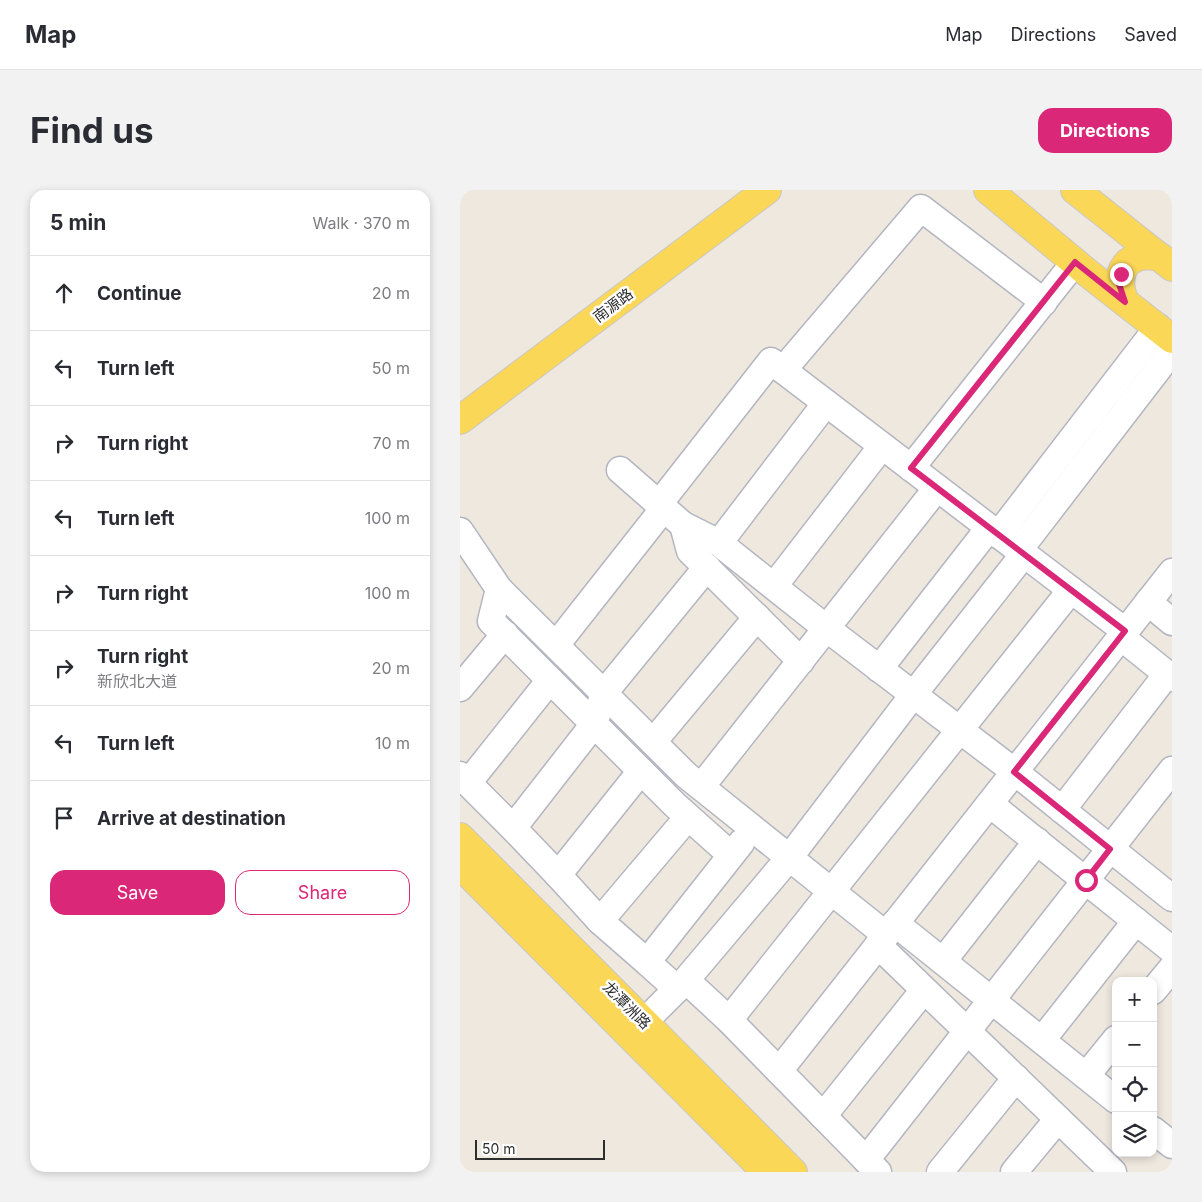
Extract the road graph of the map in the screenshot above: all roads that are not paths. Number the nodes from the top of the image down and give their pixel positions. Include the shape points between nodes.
1 (741, 190) edge
2 (767, 190) edge
3 (988, 190) edge
4 (1075, 190) edge
5 (1075, 262) junction
6 (1166, 262) edge
7 (1044, 302) junction
8 (1125, 302) junction
9 (1165, 333) edge
10 (1172, 351) edge
11 (783, 370) junction
12 (460, 400) edge
13 (826, 403) junction
14 (460, 420) edge
15 (882, 446) junction
16 (911, 468) junction
17 (620, 470) dead end
18 (937, 488) junction
19 (668, 512) junction
20 (460, 531) edge
21 (994, 531) junction
22 (719, 542) junction
23 (1022, 552) junction
24 (468, 562) edge
25 (707, 567) junction
26 (1172, 572) edge
27 (774, 586) junction
28 (499, 589) junction
29 (1071, 590) junction
30 (1148, 602) junction
31 (757, 617) junction
32 (1172, 622) edge
33 (826, 628) junction
34 (505, 634) junction
35 (1123, 634) junction
36 (556, 645) junction
37 (801, 660) junction
38 (879, 669) junction
39 (1169, 676) edge
40 (550, 680) junction
41 (460, 688) edge
42 (604, 693) junction
43 (913, 695) junction
44 (594, 724) junction
45 (960, 730) junction
46 (653, 742) junction
47 (1172, 770) edge
48 (641, 771) junction
49 (1014, 772) junction
50 (464, 779) edge
51 (701, 787) junction
52 (990, 804) junction
53 (1062, 810) junction
54 (688, 816) junction
55 (514, 828) junction
56 (753, 828) junction
57 (460, 837) edge
58 (1037, 842) junction
59 (1110, 849) junction
60 (732, 855) junction
61 (789, 858) junction
62 (460, 865) edge
63 (558, 875) junction
64 (1086, 880) junction
65 (1168, 888) edge
66 (831, 892) junction
67 (1136, 920) junction
68 (600, 921) junction
69 (886, 935) junction
70 (1172, 950) edge
71 (943, 961) junction
72 (647, 962) junction
73 (1172, 968) edge
74 (682, 984) junction
75 (1157, 986) edge
76 (924, 990) junction
77 (992, 1000) junction
78 (729, 1020) junction
79 (644, 1022) junction
80 (967, 1031) junction
81 (1042, 1040) junction
82 (1112, 1044) edge
83 (779, 1070) junction
84 (1086, 1076) junction
85 (1016, 1078) junction
86 (1112, 1097) edge
87 (823, 1116) junction
88 (1058, 1119) junction
89 (1157, 1133) edge
90 (1172, 1145) edge
91 (872, 1166) edge
92 (1104, 1169) edge
93 (766, 1172) edge
94 (793, 1172) edge
95 (940, 1172) edge
96 (1014, 1172) edge

1 - 12 main road, 南源路
2 - 14 main road, 南源路
3 - 5 main road
4 - 6 main road
5 - 7 street
5 - 8 main road
6 - 8 main road via 1150,255 1140,256 1124,267 1119,284
7 - 11 street via 921,208
7 - 16 street
8 - 9 main road
9 - 21 street
10 - 23 street
11 - 13 street
11 - 19 street via 771,361
13 - 15 street
13 - 22 street
15 - 16 street
15 - 27 street
16 - 18 street
17 - 19 street
18 - 21 street
18 - 33 street
19 - 22 street
19 - 25 street via 690,551
19 - 36 street
20 - 24 street
21 - 23 street
21 - 38 street
22 - 27 street
23 - 29 street
23 - 43 street
24 - 28 street
25 - 31 street
25 - 42 street
26 - 30 street
27 - 33 street
28 - 34 street via 491,621
28 - 36 street
29 - 35 street
29 - 45 street
30 - 32 street
30 - 35 street
31 - 37 street
31 - 46 street
33 - 37 street
33 - 38 street
34 - 40 street
34 - 41 street
35 - 39 street
35 - 49 street
36 - 42 street
37 - 51 street
38 - 43 street
39 - 53 street
40 - 44 street
40 - 50 street
42 - 44 street
42 - 46 street
43 - 45 street
43 - 61 street
44 - 48 street
44 - 55 street
45 - 49 street
45 - 66 street
46 - 51 street
47 - 59 street
48 - 54 street
48 - 63 street
49 - 52 street
49 - 53 street
50 - 55 street
51 - 56 street
52 - 58 street
52 - 69 street
53 - 59 street
54 - 60 street
54 - 68 street
55 - 63 street
56 - 60 street
56 - 61 street
57 - 79 main road, 龙潭洲路
58 - 64 street
58 - 71 street
59 - 64 street
59 - 65 street
60 - 72 street
61 - 66 street
61 - 74 street
62 - 93 main road, 龙潭洲路
63 - 68 street
64 - 67 street
64 - 77 street
66 - 69 street
66 - 78 street
67 - 70 street
67 - 81 street
68 - 72 street
69 - 71 street
69 - 76 street
69 - 83 street
71 - 77 street
72 - 74 street
73 - 75 street
74 - 78 street
74 - 79 street
76 - 80 street
76 - 87 street
77 - 80 street
77 - 81 street
78 - 83 street
79 - 94 main road, 龙潭洲路
80 - 85 street
80 - 91 street
81 - 84 street
82 - 84 street
83 - 87 street
84 - 86 street
85 - 88 street
85 - 95 street
87 - 91 street
88 - 92 street
88 - 96 street
89 - 90 street

